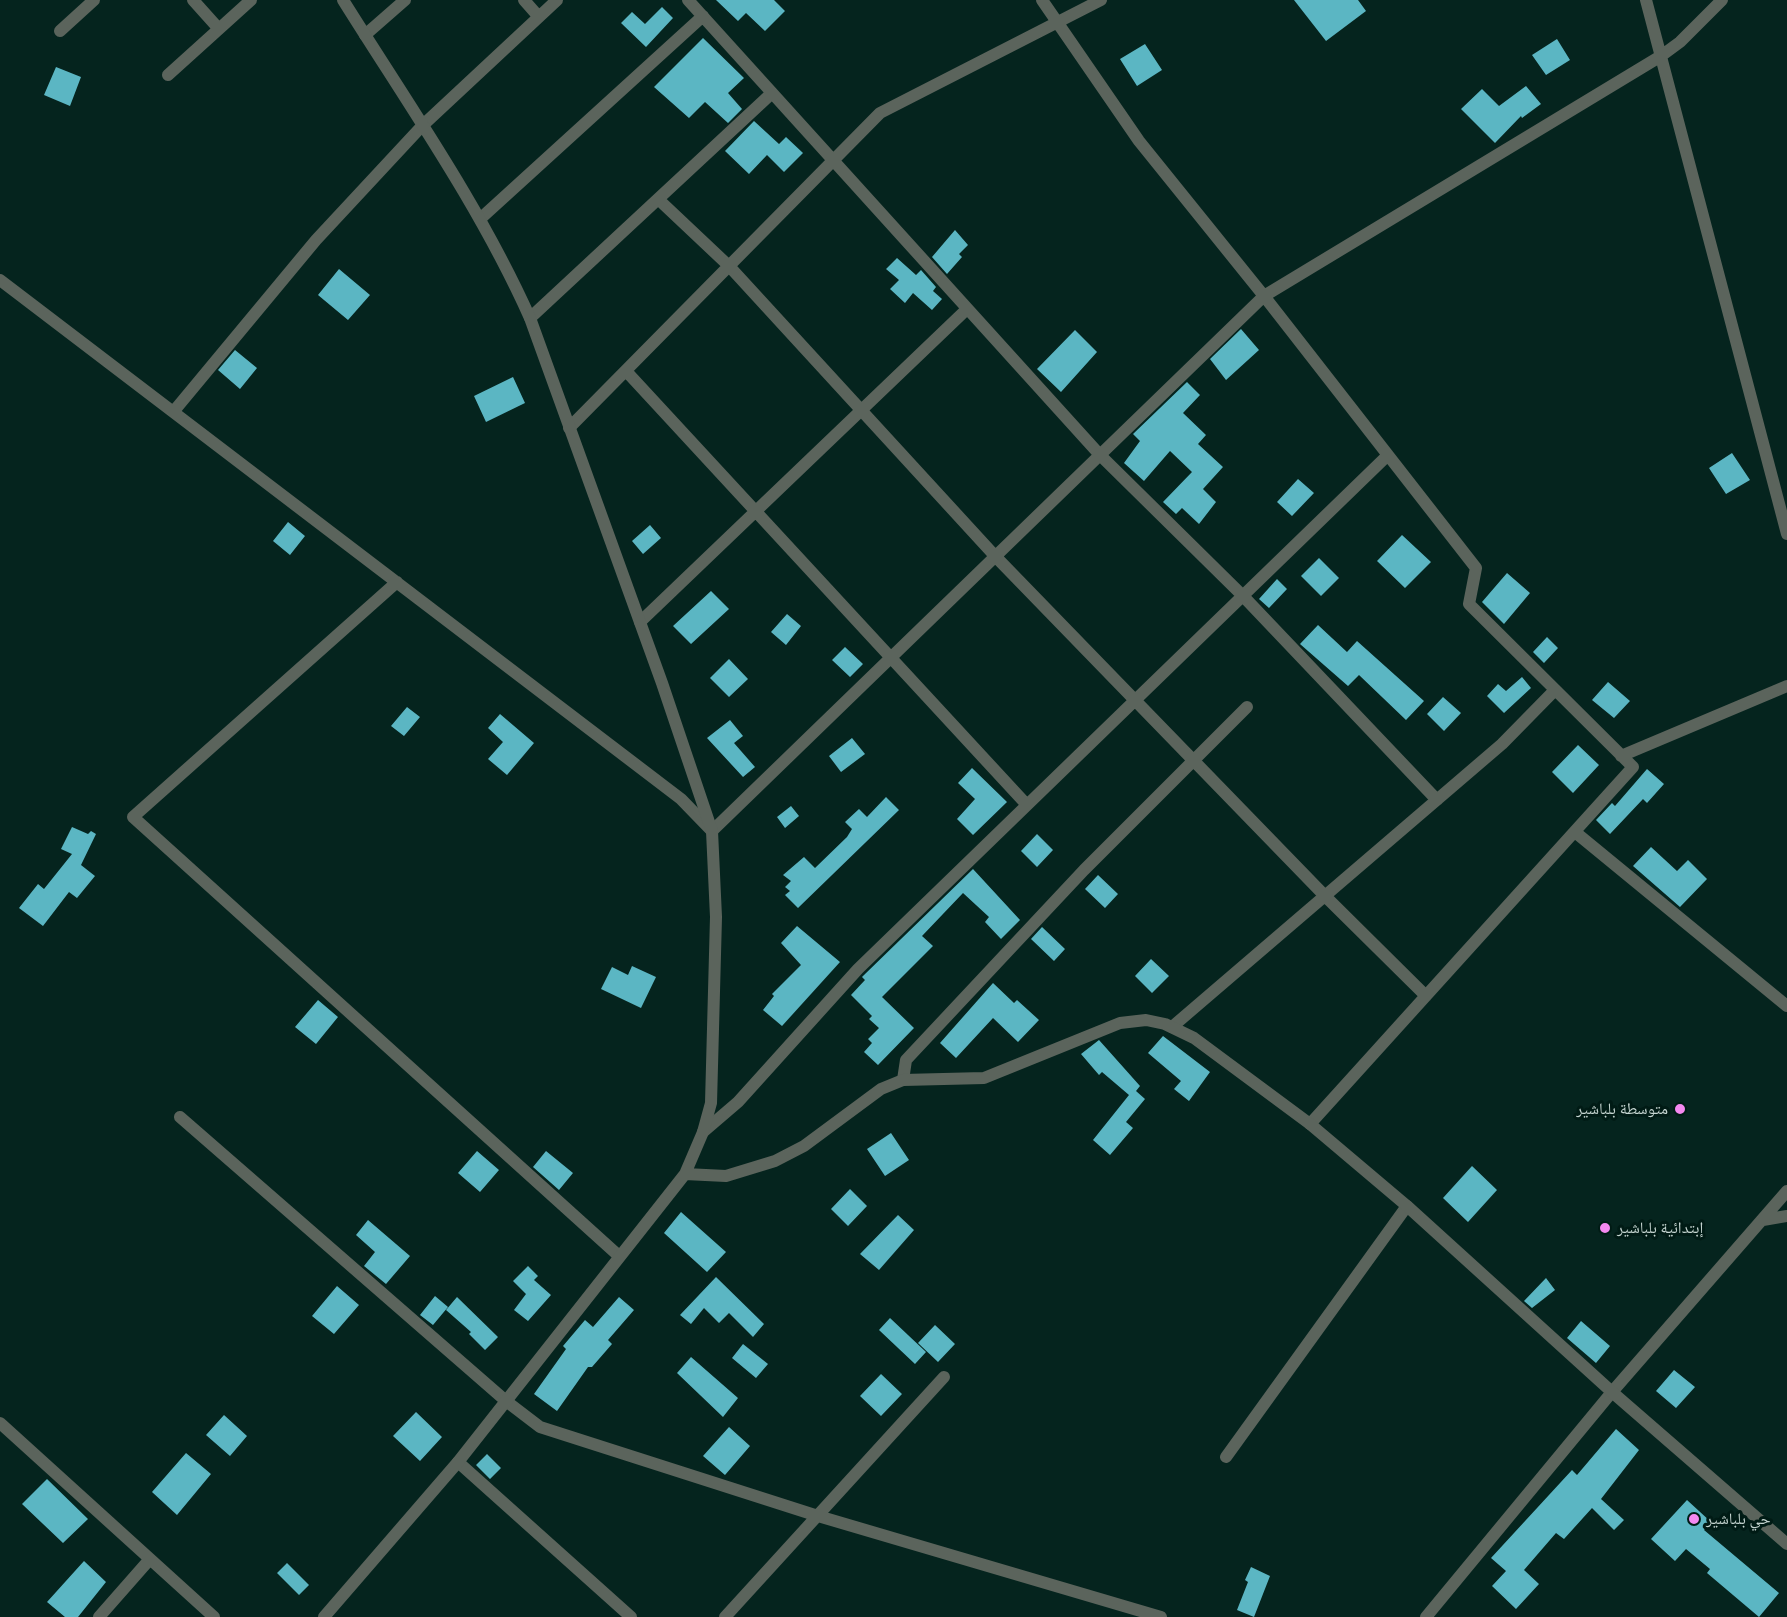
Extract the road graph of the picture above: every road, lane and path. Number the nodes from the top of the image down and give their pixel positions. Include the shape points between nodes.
1 (94, 0) edge
2 (193, 0) edge
3 (251, 0) edge
4 (343, 0) edge
5 (405, 0) edge
6 (524, 0) edge
7 (557, 0) edge
8 (688, 0) edge
9 (1042, 0) edge
10 (1101, 0) edge
11 (1646, 0) edge
12 (1722, 0) edge
13 (703, 16) junction
14 (539, 17) junction
15 (1057, 21) junction
16 (219, 29) junction
17 (60, 31) dead end
18 (365, 35) junction
19 (1661, 56) junction
20 (168, 75) dead end
21 (772, 93) junction
22 (422, 126) junction
23 (833, 161) junction
24 (658, 199) junction
25 (480, 219) junction
26 (729, 267) junction
27 (0, 280) edge
28 (1264, 296) junction
29 (967, 309) junction
30 (530, 318) junction
31 (626, 371) junction
32 (862, 410) junction
33 (174, 411) junction
34 (569, 428) junction
35 (1100, 455) junction
36 (1389, 455) junction
37 (756, 511) junction
38 (1787, 534) edge
39 (995, 556) junction
40 (397, 582) junction
41 (1243, 596) junction
42 (640, 622) junction
43 (890, 658) junction
44 (1787, 686) edge
45 (1554, 691) junction
46 (1136, 700) junction
47 (1247, 707) dead end
48 (1621, 756) junction
49 (1193, 761) junction
50 (1437, 800) junction
51 (1027, 805) junction
52 (712, 831) junction
53 (1575, 832) junction
54 (1325, 896) junction
55 (1426, 996) junction
56 (1787, 1006) edge
57 (1172, 1028) junction
58 (903, 1080) junction
59 (180, 1117) dead end
60 (1310, 1124) junction
61 (703, 1132) junction
62 (685, 1174) junction
63 (1787, 1191) edge
64 (1407, 1206) junction
65 (1787, 1216) edge
66 (1763, 1220) junction
67 (619, 1256) junction
68 (944, 1377) dead end
69 (1612, 1392) junction
70 (507, 1401) junction
71 (0, 1423) edge
72 (1226, 1457) dead end
73 (458, 1462) junction
74 (818, 1516) junction
75 (1787, 1544) edge
76 (150, 1560) junction
77 (99, 1617) edge
78 (214, 1617) edge
79 (324, 1617) edge
80 (631, 1617) edge
81 (725, 1617) edge
82 (1161, 1617) edge
83 (1426, 1617) edge

1 - 17 street
2 - 16 street
3 - 16 street
4 - 18 street
5 - 18 street
6 - 14 street
7 - 14 street
8 - 13 street
9 - 15 street
10 - 15 street
11 - 19 street
12 - 19 street
13 - 21 street
13 - 25 street
14 - 22 street
15 - 23 street via 880,113
15 - 28 street via 1139,141
16 - 20 street
18 - 22 street
19 - 28 street
19 - 38 street
21 - 23 street
21 - 24 street
22 - 25 street
22 - 33 street via 316,240
23 - 26 street
23 - 29 street
24 - 26 street
24 - 30 street
25 - 30 street
26 - 31 street
26 - 32 street
27 - 33 street
28 - 35 street
28 - 36 street
29 - 32 street
29 - 35 street
30 - 34 street
31 - 34 street
31 - 37 street
32 - 37 street
32 - 39 street
33 - 40 street
34 - 42 street
35 - 39 street
35 - 41 street
36 - 41 street
36 - 45 street via 1476,568 1469,604
37 - 42 street
37 - 43 street
39 - 43 street
39 - 46 street
40 - 52 street via 681,799
40 - 67 street via 133,817
41 - 46 street
41 - 50 street
42 - 52 street
43 - 51 street
43 - 52 street
44 - 48 street
45 - 48 street
45 - 50 street via 1502,744
46 - 49 street
46 - 51 street
47 - 49 street
48 - 53 street via 1633,767
49 - 54 street
49 - 58 street via 1084,870 906,1060
50 - 54 street
51 - 61 street via 858,969 738,1102
52 - 61 street via 716,917 711,1102
53 - 55 street
53 - 56 street
54 - 55 street
54 - 57 street
55 - 60 street
57 - 58 street via 1146,1020 1120,1023 984,1078
57 - 60 street via 1194,1038
58 - 62 street via 882,1089 804,1146 776,1161 726,1176
59 - 70 street
60 - 64 street
61 - 62 street
62 - 67 street
63 - 66 street
64 - 69 street
64 - 72 street
65 - 66 street
66 - 69 street
67 - 70 street
68 - 74 street
69 - 75 street
69 - 83 street
70 - 73 street
70 - 74 street via 540,1427
71 - 76 street
73 - 79 street
73 - 80 street
74 - 81 street
74 - 82 street
76 - 77 street
76 - 78 street

